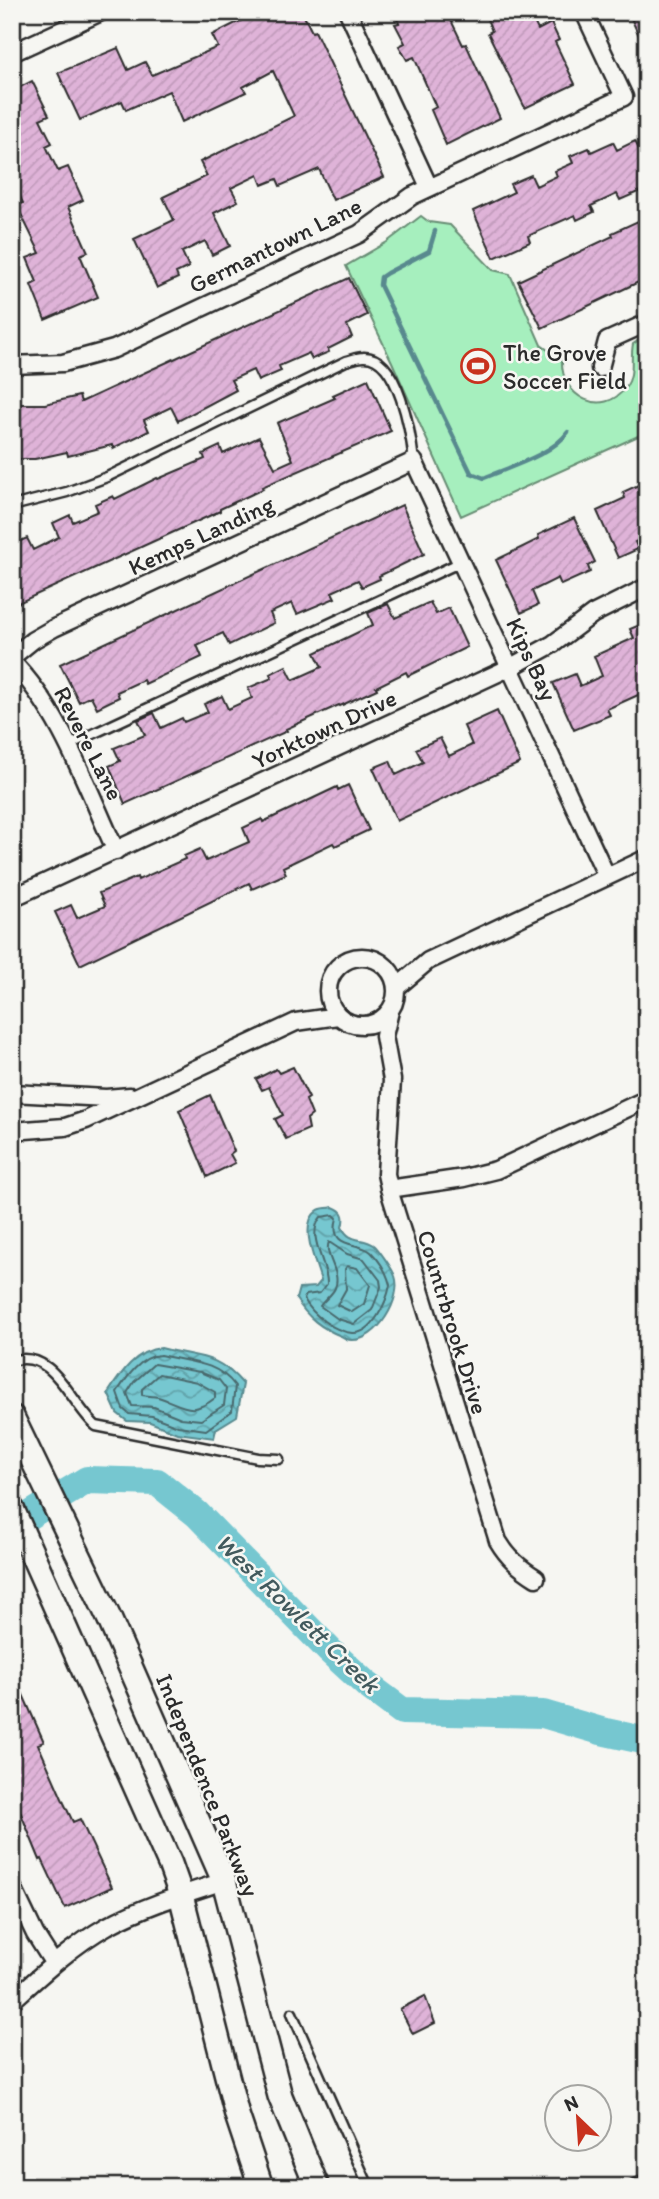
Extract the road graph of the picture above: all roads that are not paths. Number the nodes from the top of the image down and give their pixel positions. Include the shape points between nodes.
1 (101, 12) edge
2 (348, 12) edge
3 (584, 12) edge
4 (12, 53) edge
5 (429, 187) junction
6 (647, 323) edge
7 (12, 365) edge
8 (600, 368) dead end
9 (414, 461) junction
10 (12, 506) edge
11 (461, 561) junction
12 (647, 587) edge
13 (12, 659) edge
14 (511, 667) junction
15 (67, 746) junction
16 (116, 850) junction
17 (647, 858) edge
18 (607, 877) junction
19 (12, 898) edge
20 (379, 961) junction
21 (428, 961) junction
22 (328, 985) junction
23 (396, 988) junction
24 (390, 1011) junction
25 (338, 1016) junction
26 (296, 1022) junction
27 (359, 1025) junction
28 (387, 1060) junction
29 (12, 1093) edge
30 (139, 1096) junction
31 (647, 1099) edge
32 (12, 1130) edge
33 (390, 1189) junction
34 (12, 1361) edge
35 (12, 1417) edge
36 (279, 1459) dead end
37 (12, 1509) edge
38 (537, 1578) dead end
39 (224, 1881) junction
40 (12, 1886) edge
41 (181, 1895) junction
42 (54, 1964) junction
43 (12, 2001) edge
44 (292, 2013) dead end
45 (647, 2179) edge
46 (261, 2187) edge
47 (317, 2187) edge
48 (369, 2187) edge
49 (630, 2187) edge

1 - 4 street
2 - 5 street
3 - 5 street, Germantown Lane via 624,97
5 - 7 street, Germantown Lane via 359,234 114,349 63,363
6 - 8 street via 607,341
9 - 10 lane via 403,401 381,365 363,357 346,361 107,477
9 - 11 street, Kips Bay
9 - 13 street, Kemps Landing via 54,628
11 - 14 street, Kips Bay
11 - 15 lane
12 - 14 street, Yorktown Drive via 593,614
13 - 15 street, Revere Lane via 41,696
14 - 16 street, Yorktown Drive
14 - 18 street, Kips Bay
15 - 16 street, Revere Lane
16 - 19 street, Yorktown Drive
17 - 18 street
18 - 21 street
20 - 21 street via 393,966
20 - 22 street via 369,957 348,960 332,974
20 - 23 street via 394,977
21 - 23 street
22 - 25 street via 331,1006
22 - 26 street via 312,1009
23 - 24 street
24 - 27 street via 371,1024
24 - 28 street, Countrbrook Drive via 384,1036
25 - 26 street
25 - 27 street
26 - 30 street
27 - 28 street
28 - 33 street, Countrbrook Drive via 392,1080 386,1174
29 - 30 street
30 - 32 street via 65,1127
31 - 33 street via 496,1170
33 - 38 street, Countrbrook Drive via 498,1541 506,1555
34 - 36 lane via 23,1357 40,1361 96,1426
35 - 39 main road, Independence Parkway via 108,1618
37 - 41 main road via 156,1829
39 - 41 street
39 - 47 main road, Independence Parkway via 280,2096
40 - 42 street
41 - 42 street via 106,1927
41 - 46 main road via 237,2115
42 - 43 street
44 - 48 lane
45 - 49 lane

